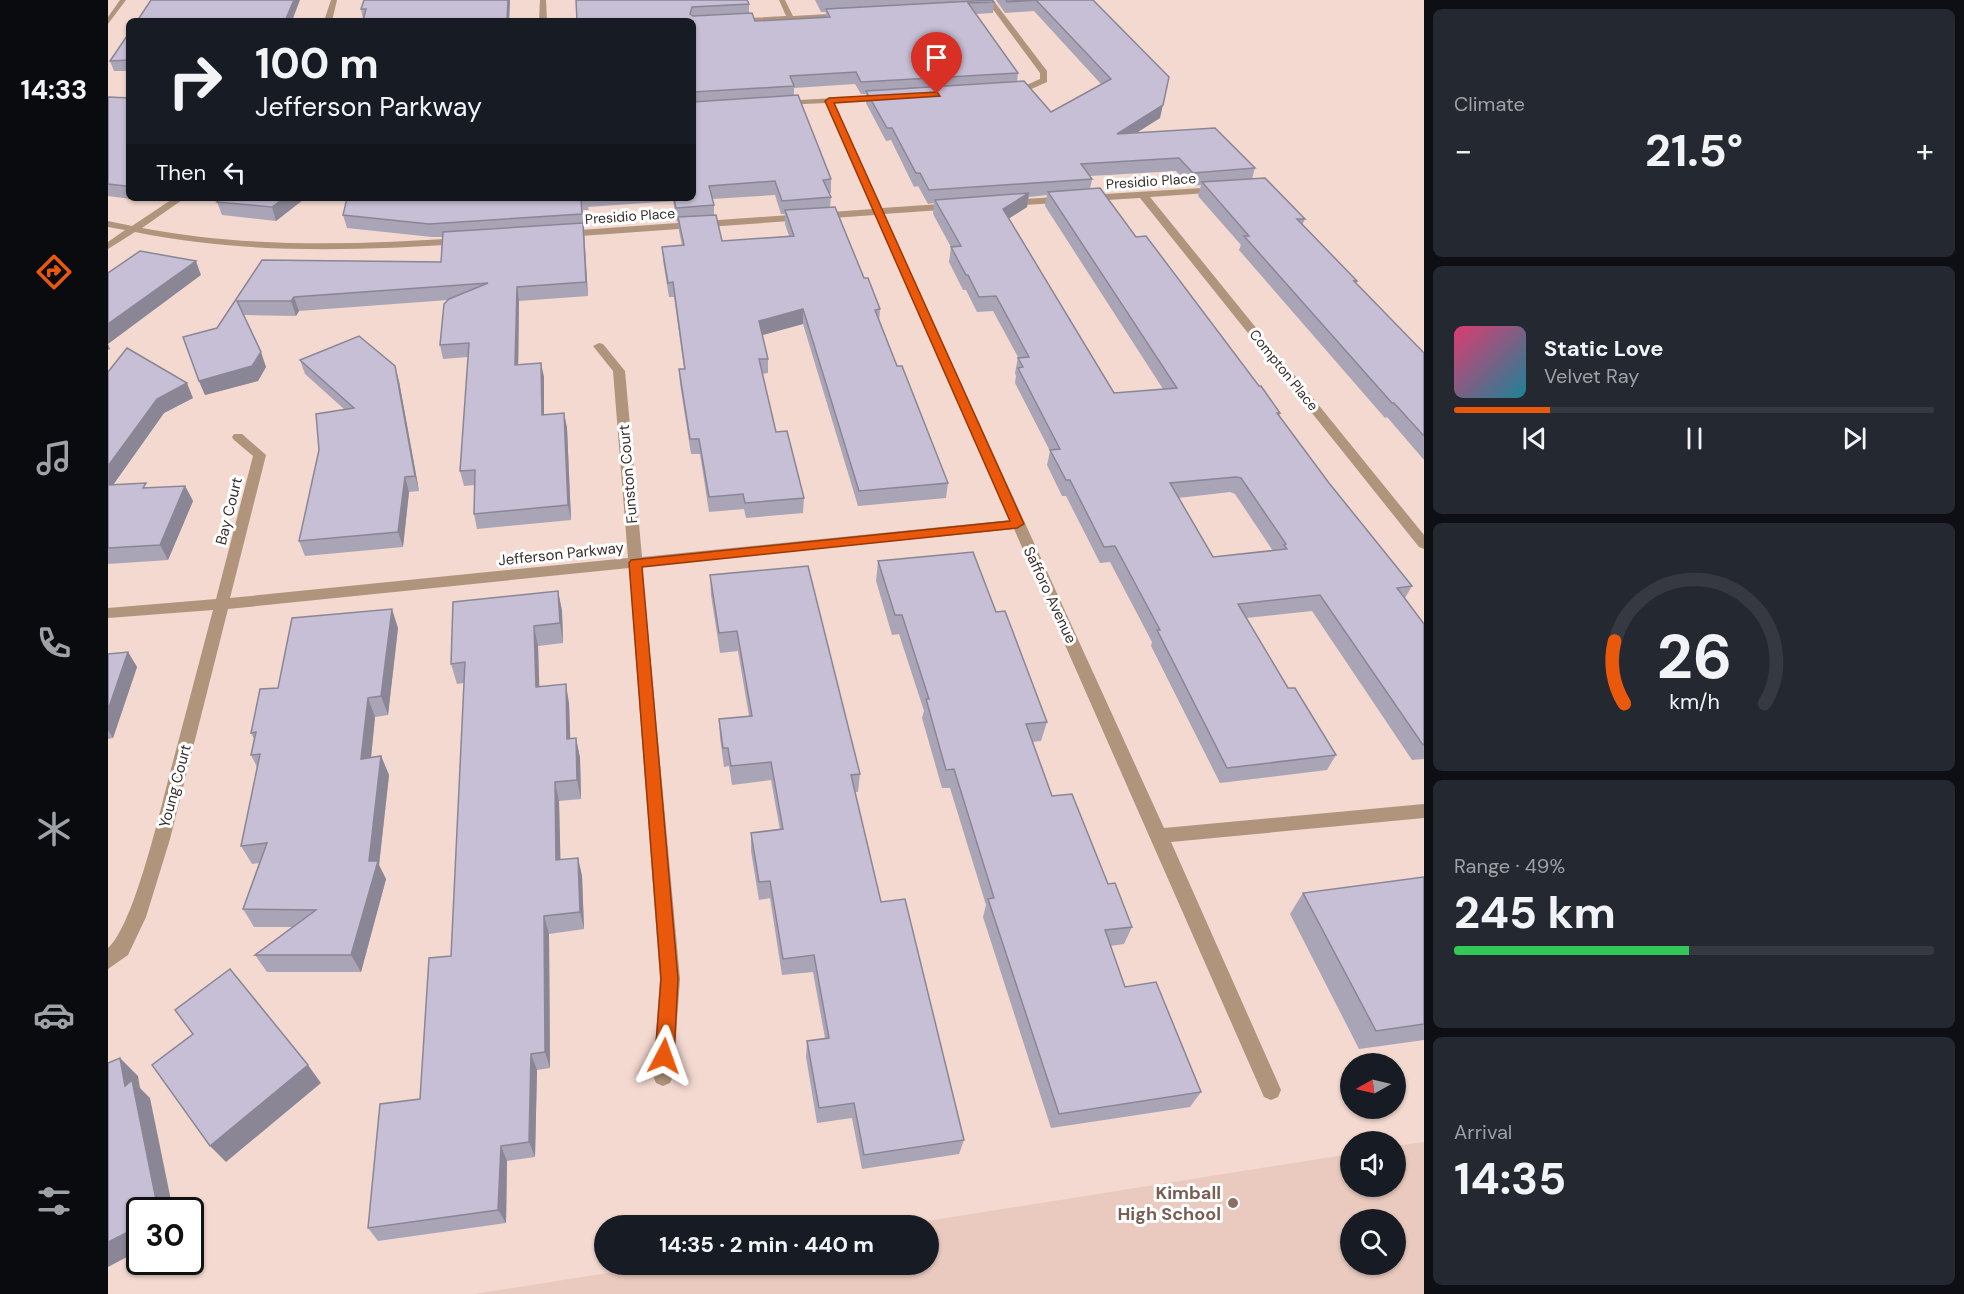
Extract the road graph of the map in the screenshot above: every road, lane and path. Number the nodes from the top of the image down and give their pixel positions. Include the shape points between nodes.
1 (123, 0) edge
2 (334, 0) edge
3 (543, 0) edge
4 (783, 0) edge
5 (986, 4) edge
6 (858, 15) edge
7 (329, 18) edge
8 (543, 18) edge
9 (790, 18) junction
10 (108, 22) edge
11 (696, 23) edge
12 (1001, 90) edge
13 (898, 96) edge
14 (829, 101) junction
15 (772, 104) edge
16 (1227, 189) edge
17 (1143, 195) junction
18 (176, 201) edge
19 (993, 204) edge
20 (970, 205) edge
21 (878, 211) junction
22 (108, 224) edge
23 (133, 230) junction
24 (556, 234) edge
25 (472, 241) edge
26 (108, 246) edge
27 (599, 346) dead end
28 (238, 437) dead end
29 (1017, 524) junction
30 (1424, 544) edge
31 (636, 563) junction
32 (224, 604) junction
33 (108, 613) edge
34 (1424, 811) edge
35 (1161, 836) junction
36 (108, 960) edge
37 (663, 1076) dead end
38 (1271, 1090) dead end

1 - 10 street
2 - 7 street
3 - 8 street
4 - 9 street
5 - 12 street via 995,7 1044,73 1044,80 1037,85
6 - 9 street
9 - 11 street
13 - 14 street
14 - 15 street
14 - 21 street, Safforo Avenue
16 - 17 street, Presidio Place
17 - 19 street, Presidio Place
17 - 30 street, Compton Place
18 - 23 street
20 - 21 street, Presidio Place
21 - 24 street, Presidio Place
21 - 29 street, Safforo Avenue
22 - 23 street
23 - 25 street via 306,247
23 - 26 street
27 - 31 street, Funston Court via 619,371
28 - 32 street, Bay Court via 260,455
29 - 31 street, Jefferson Parkway
29 - 35 street, Safforo Avenue
31 - 32 street, Jefferson Parkway
31 - 37 street, Funston Court via 670,979
32 - 33 street, Jefferson Parkway
32 - 36 street, Young Court via 138,917 121,949
34 - 35 street
35 - 38 street, Safforo Avenue

